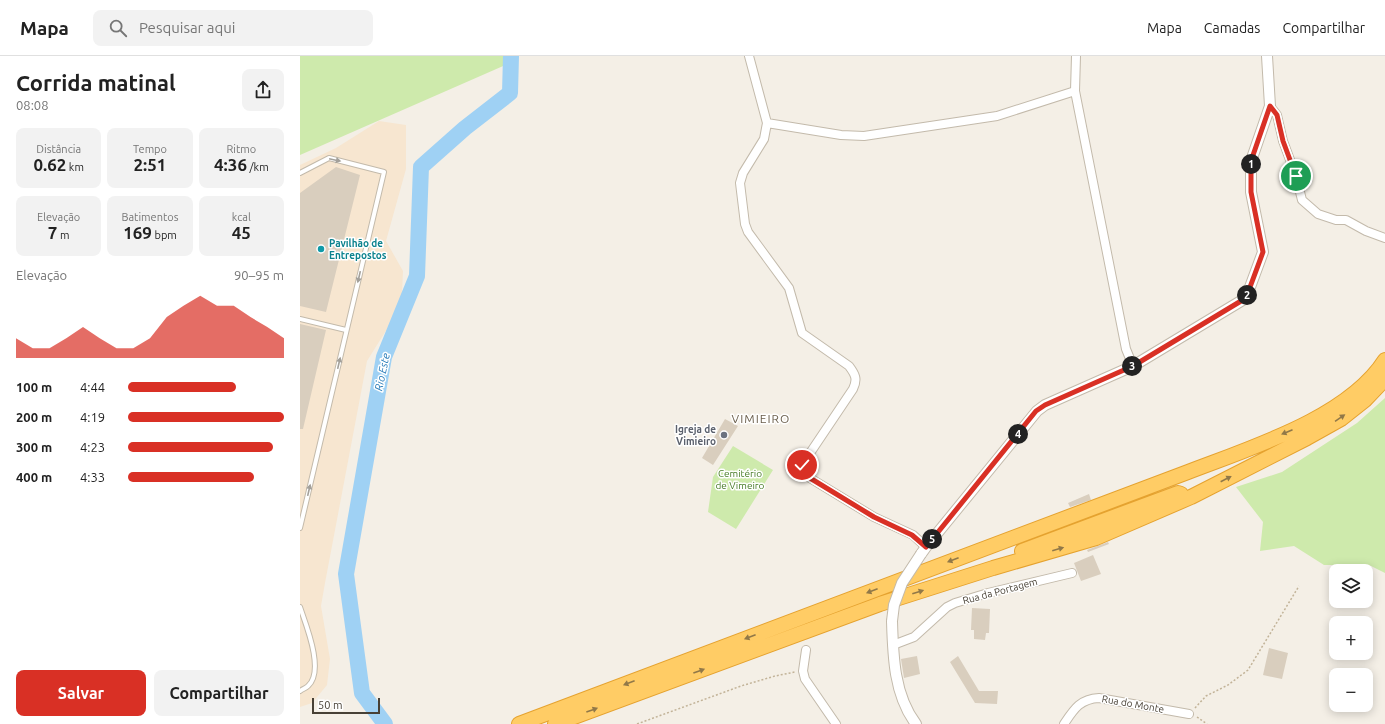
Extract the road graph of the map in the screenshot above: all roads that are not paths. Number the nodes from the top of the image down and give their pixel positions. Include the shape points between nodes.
1 (749, 56) edge
2 (1076, 56) edge
3 (1267, 56) edge
4 (1075, 91) junction
5 (1270, 106) junction
6 (767, 124) junction
7 (300, 173) edge
8 (1385, 238) edge
9 (300, 319) edge
10 (346, 330) junction
11 (1385, 360) edge
12 (1133, 366) junction
13 (1385, 379) edge
14 (300, 528) edge
15 (924, 550) junction
16 (1072, 573) dead end
17 (300, 607) edge
18 (893, 645) junction
19 (806, 650) dead end
20 (300, 691) edge
21 (1189, 714) road end
22 (519, 724) edge
23 (555, 724) edge
24 (836, 724) edge
25 (916, 724) edge
26 (1064, 724) edge

1 - 6 street
2 - 4 street
3 - 5 street
4 - 6 street via 997,116 864,136
4 - 12 street via 1126,349
5 - 8 street via 1277,115 1302,200 1318,214 1336,220 1346,220
5 - 12 street via 1251,161 1251,192 1263,252 1246,298
6 - 15 street via 764,139 743,172 740,183 745,224 748,232 789,288 802,333 849,366 856,378 853,389 802,465 802,472 874,517 912,535
7 -> 10 lane via 329,158 384,172
9 - 10 lane
14 -> 10 lane
11 -> 22 highway via 1358,390 1332,410 1291,430 1188,472
12 - 15 street via 1036,411
23 -> 13 highway via 880,604 1096,538 1191,497 1307,438 1365,400
15 - 18 street, bridge via 902,583 894,605
16 - 18 street, Rua da Portagem via 954,604 947,607 914,637
17 - 20 lane via 315,661 314,676 309,686
18 - 25 street via 902,697 910,717
19 - 24 street via 803,671
21 - 26 street, Rua do Monte via 1099,698 1082,702

